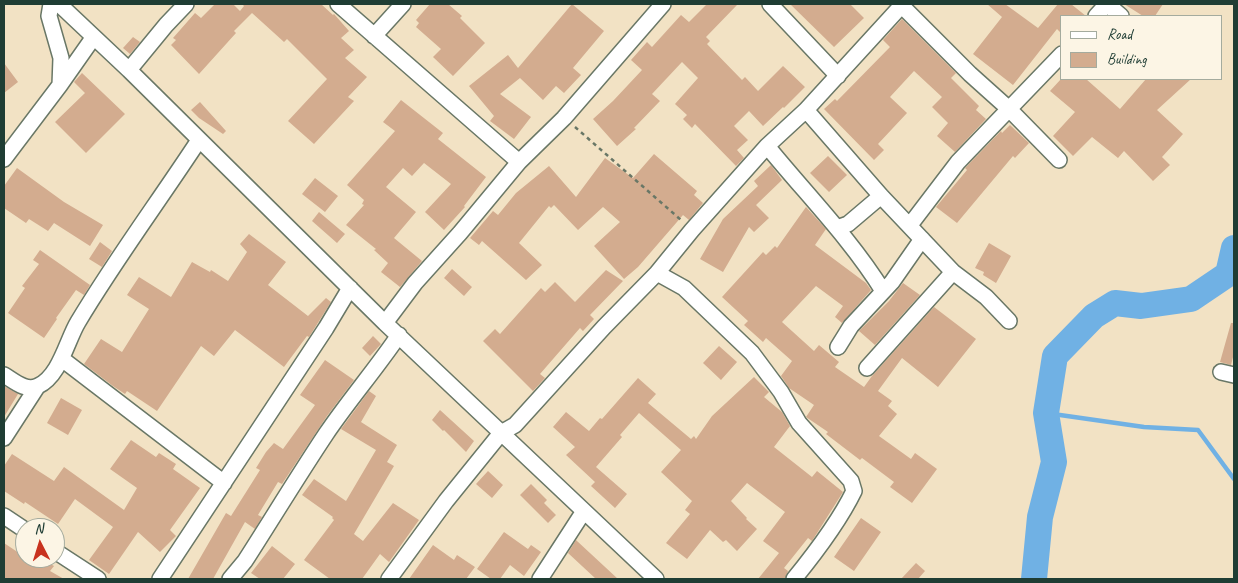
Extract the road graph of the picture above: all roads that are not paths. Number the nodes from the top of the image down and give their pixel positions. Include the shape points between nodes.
1 (51, 4) edge
2 (59, 4) edge
3 (186, 4) edge
4 (338, 4) edge
5 (404, 4) edge
6 (663, 4) edge
7 (770, 4) edge
8 (902, 5) edge
9 (1097, 15) edge
10 (1120, 15) edge
11 (374, 36) junction
12 (93, 38) junction
13 (1060, 56) edge
14 (129, 70) junction
15 (838, 76) junction
16 (60, 85) junction
17 (1010, 109) junction
18 (806, 110) junction
19 (199, 140) junction
20 (767, 146) junction
21 (4, 158) edge
22 (1059, 160) dead end
23 (520, 162) junction
24 (881, 196) junction
25 (910, 224) junction
26 (837, 228) junction
27 (922, 239) junction
28 (953, 272) junction
29 (657, 273) junction
30 (350, 288) junction
31 (883, 291) junction
32 (1009, 321) dead end
33 (385, 323) junction
34 (399, 335) junction
35 (838, 347) dead end
36 (62, 359) junction
37 (867, 368) dead end
38 (4, 376) edge
39 (37, 387) junction
40 (501, 432) junction
41 (4, 438) edge
42 (224, 483) junction
43 (584, 511) junction
44 (4, 516) edge
45 (15, 523) edge
46 (65, 557) edge
47 (98, 579) edge
48 (160, 579) edge
49 (230, 579) edge
50 (390, 579) edge
51 (540, 579) edge
52 (656, 579) edge
53 (794, 579) edge

1 - 16 street via 50,16 60,58
2 - 12 street
3 - 14 street
4 - 11 street
5 - 11 street
6 - 23 street via 564,118
7 - 15 street
8 - 15 street
8 - 17 street via 970,74
9 - 10 street via 1107,4
11 - 23 street
12 - 14 street
12 - 16 street
13 - 17 street
14 - 19 street
15 - 18 street
16 - 21 street
17 - 22 street
17 - 25 street via 958,162
18 - 20 street
18 - 24 street
19 - 30 street
19 - 36 street via 76,324
20 - 26 street
20 - 29 street
23 - 33 street
24 - 25 street
24 - 26 street via 848,224
25 - 27 street
26 - 31 street
27 - 28 street
27 - 31 street
28 - 32 street via 986,297
28 - 37 street
29 - 40 street via 515,425
29 - 53 street via 684,288 752,353 799,423 851,481 854,491 848,504
30 - 33 street
30 - 42 street
31 - 35 street via 851,326
33 - 34 street
34 - 40 street
34 - 49 street via 326,434 245,561
36 - 39 street via 46,381
36 - 42 street
38 - 39 street via 25,388
39 - 41 street
40 - 43 street
40 - 50 street
42 - 48 street
43 - 51 street
43 - 52 street
44 - 45 street
46 - 47 street

